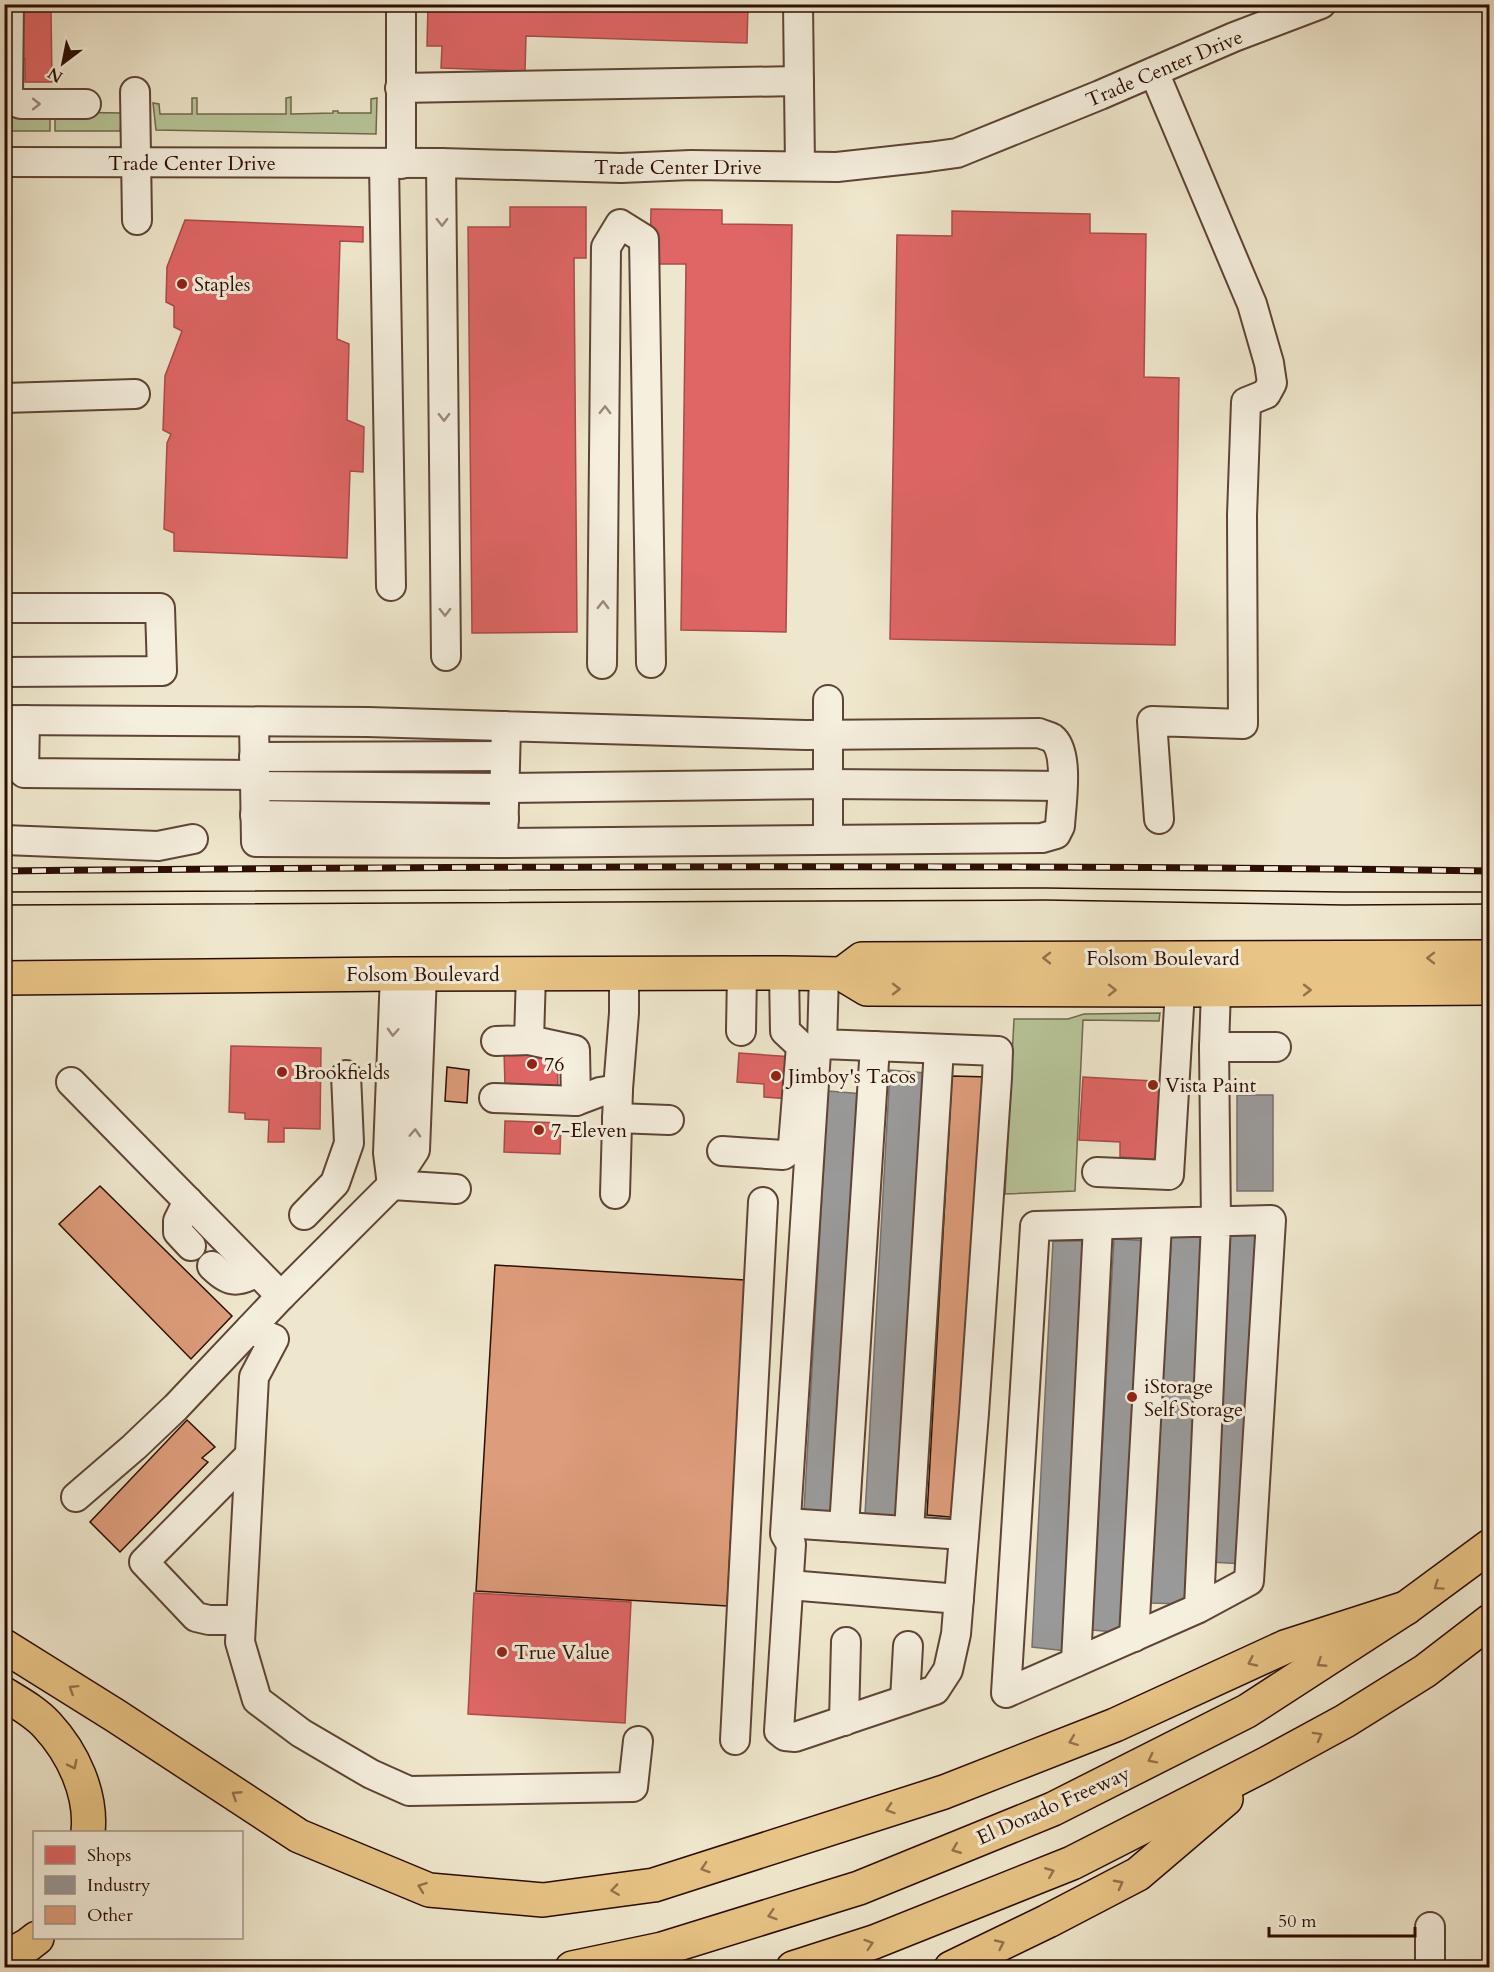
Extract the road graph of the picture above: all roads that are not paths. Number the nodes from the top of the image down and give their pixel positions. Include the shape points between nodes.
1 (9, 4) edge
2 (400, 4) edge
3 (798, 4) edge
4 (1321, 4) edge
5 (1154, 72) junction
6 (799, 81) junction
7 (400, 88) junction
8 (135, 92) dead end
9 (86, 104) dead end
10 (4, 162) edge
11 (136, 162) junction
12 (441, 163) junction
13 (392, 164) junction
14 (800, 166) junction
15 (137, 220) dead end
16 (135, 394) dead end
17 (4, 398) edge
18 (391, 586) dead end
19 (4, 608) edge
20 (446, 656) dead end
21 (651, 663) dead end
22 (602, 664) dead end
23 (4, 672) edge
24 (828, 700) dead end
25 (15, 720) edge
26 (254, 722) junction
27 (506, 726) junction
28 (828, 734) junction
29 (505, 756) junction
30 (255, 773) junction
31 (828, 784) junction
32 (1062, 786) junction
33 (504, 788) junction
34 (1159, 819) dead end
35 (504, 831) junction
36 (193, 839) dead end
37 (828, 839) junction
38 (4, 840) edge
39 (1490, 957) edge
40 (1300, 959) junction
41 (742, 973) junction
42 (784, 973) junction
43 (409, 974) junction
44 (531, 974) junction
45 (624, 974) junction
46 (833, 974) junction
47 (19, 978) edge
48 (1223, 982) junction
49 (1490, 988) edge
50 (1180, 990) junction
51 (4, 997) edge
52 (741, 1031) dead end
53 (529, 1040) junction
54 (496, 1041) dead end
55 (822, 1044) junction
56 (875, 1046) junction
57 (1214, 1047) junction
58 (1276, 1047) dead end
59 (939, 1048) junction
60 (346, 1075) dead end
61 (71, 1082) dead end
62 (618, 1089) junction
63 (494, 1098) dead end
64 (576, 1101) junction
65 (617, 1118) junction
66 (669, 1120) dead end
67 (722, 1150) dead end
68 (1097, 1173) dead end
69 (392, 1185) junction
70 (456, 1189) dead end
71 (615, 1194) dead end
72 (188, 1201) junction
73 (764, 1202) dead end
74 (304, 1215) dead end
75 (1216, 1222) junction
76 (1157, 1224) junction
77 (1098, 1225) junction
78 (191, 1246) dead end
79 (212, 1266) dead end
80 (257, 1272) junction
81 (281, 1296) junction
82 (250, 1329) junction
83 (249, 1456) junction
84 (76, 1497) dead end
85 (786, 1523) junction
86 (844, 1527) junction
87 (909, 1531) junction
88 (964, 1535) junction
89 (1490, 1546) edge
90 (789, 1585) junction
91 (959, 1599) junction
92 (1199, 1608) junction
93 (1406, 1608) junction
94 (241, 1620) junction
95 (1490, 1621) edge
96 (1134, 1637) junction
97 (846, 1642) dead end
98 (4, 1646) edge
99 (908, 1646) dead end
100 (1076, 1662) junction
101 (4, 1694) edge
102 (905, 1700) junction
103 (844, 1721) junction
104 (735, 1740) dead end
105 (638, 1741) dead end
106 (1266, 1764) junction
107 (88, 1831) edge
108 (1430, 1928) dead end
109 (36, 1939) edge
110 (4, 1958) edge
111 (572, 1968) edge
112 (793, 1968) edge
113 (951, 1968) edge
114 (1430, 1968) edge

1 -> 9 street via 8,94 12,101
2 - 7 street
3 - 6 street
4 - 5 street, Trade Center Drive
5 - 14 street, Trade Center Drive via 957,153 837,167
5 - 34 street via 1252,304 1272,383 1266,394 1246,402 1243,724 1152,721
6 - 7 street
6 - 14 street
7 - 13 street
8 - 11 street
10 - 11 street, Trade Center Drive
11 - 13 street, Trade Center Drive
11 - 15 street
12 - 13 street, Trade Center Drive
12 - 14 street, Trade Center Drive via 621,168
12 -> 20 street
13 - 18 street
16 - 17 street
19 - 23 street via 160,608 162,671
22 -> 21 street via 606,247 620,224 644,239
24 - 28 street
25 - 26 street
25 - 30 street via 24,773
26 - 27 street
26 - 30 street
27 - 28 street
27 - 29 street
28 - 31 street
28 - 32 street via 1039,733 1052,738 1059,749
29 - 30 street
29 - 33 street
30 - 33 street
30 - 35 street via 256,842
31 - 32 street
31 - 33 street
31 - 37 street
32 - 37 street via 1060,826 1056,834 1042,838
33 - 35 street
35 - 37 street
36 - 38 street via 158,846
39 -> 40 main road, Folsom Boulevard
40 -> 46 main road, Folsom Boulevard via 862,959
40 - 48 main road via 1274,974
41 - 42 main road, Folsom Boulevard
41 - 45 main road, Folsom Boulevard
41 - 52 street
42 - 46 main road, Folsom Boulevard
42 - 67 street via 785,1031 801,1046 793,1145 783,1155
43 - 44 main road, Folsom Boulevard
43 - 47 main road, Folsom Boulevard
43 - 69 street via 388,1153
44 - 45 main road, Folsom Boulevard
44 - 53 street
45 - 62 street
46 -> 50 main road, Folsom Boulevard via 867,989
46 - 55 street
47 - 51 main road
48 -> 49 main road, Folsom Boulevard
48 - 50 main road via 1193,976
48 - 57 street
50 - 68 street via 1169,1174
53 - 54 street
53 - 64 street via 575,1050
55 - 56 street
55 - 85 street via 816,1053
56 - 59 street
56 - 86 street
57 - 58 street
57 - 75 street
59 - 87 street
59 - 88 street via 998,1051
60 - 74 street via 349,1143 335,1183
61 - 72 street
62 - 64 street
62 - 65 street
63 - 64 street
65 - 66 street
65 - 71 street
69 - 70 street
69 - 81 street
72 - 78 street via 178,1221 178,1232
72 - 80 street
73 - 104 street
75 - 76 street
75 - 92 street
75 - 92 street via 1271,1220 1250,1581
76 - 77 street
76 - 96 street
77 - 100 street
77 - 100 street via 1035,1226 1006,1693
79 - 80 street via 225,1279 247,1278
80 - 81 street
81 - 82 street
82 - 83 street via 274,1339 254,1377
82 - 84 street via 177,1407
83 - 94 street
83 - 94 street via 144,1562 196,1617
85 - 86 street
85 - 90 street via 785,1534 791,1545
86 - 87 street
87 - 88 street
88 - 91 street
89 -> 93 main road, El Dorado Freeway
90 - 91 street
90 - 103 street via 779,1731 795,1737
91 - 102 street via 948,1670 935,1690
92 - 96 street
93 -> 98 main road via 1285,1647 1114,1725 944,1792 654,1885 543,1900 429,1890 299,1836
93 -> 111 main road, El Dorado Freeway via 1247,1712 1053,1809 859,1888 662,1949
94 - 105 street via 240,1641 257,1700 370,1774 409,1791 633,1787
106 -> 95 main road via 1425,1671
96 - 100 street
97 - 103 street
99 - 102 street
101 -> 107 main road via 31,1711 65,1749 82,1786
102 - 103 street
112 -> 106 main road via 874,1942 1072,1863
113 -> 106 main road via 1138,1874
108 - 114 street
109 - 110 main road

